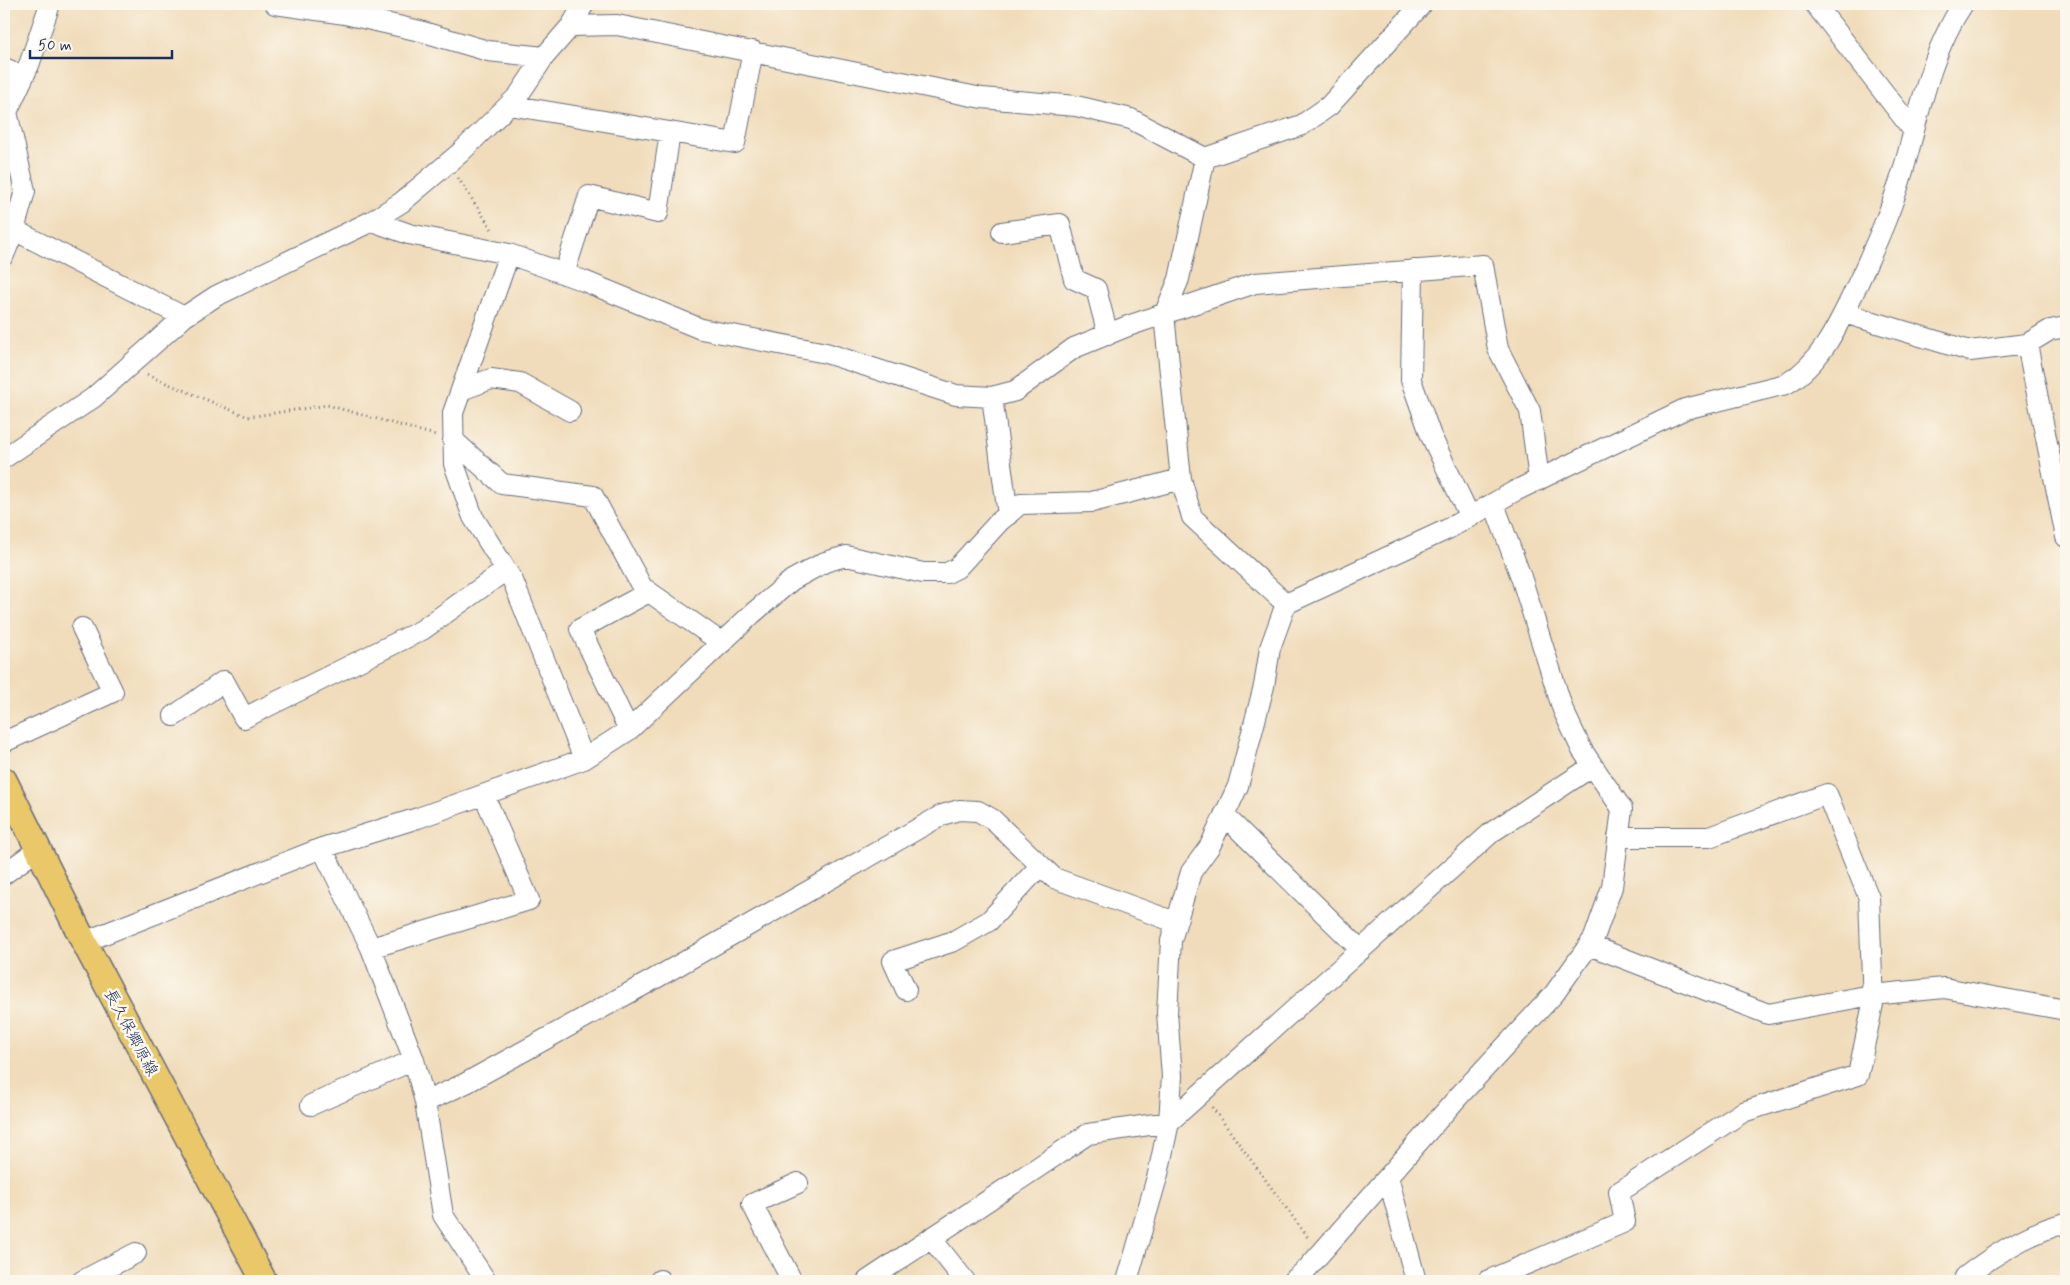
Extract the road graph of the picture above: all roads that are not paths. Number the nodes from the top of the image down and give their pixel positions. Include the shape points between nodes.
1 (50, 4) edge
2 (275, 4) edge
3 (584, 4) edge
4 (1422, 4) edge
5 (1817, 4) edge
6 (1962, 4) edge
7 (571, 26) junction
8 (754, 51) junction
9 (544, 57) junction
10 (4, 68) edge
11 (23, 76) junction
12 (509, 105) junction
13 (1913, 130) junction
14 (670, 132) junction
15 (10, 153) edge
16 (1205, 158) junction
17 (372, 221) junction
18 (9, 227) edge
19 (1002, 232) dead end
20 (509, 254) junction
21 (4, 255) edge
22 (1413, 270) junction
23 (564, 274) junction
24 (1844, 313) junction
25 (1164, 315) junction
26 (184, 318) junction
27 (2066, 327) edge
28 (1108, 335) junction
29 (2027, 344) junction
30 (461, 390) junction
31 (992, 397) junction
32 (570, 411) dead end
33 (453, 440) junction
34 (4, 458) edge
35 (1181, 479) junction
36 (1539, 480) junction
37 (1494, 504) junction
38 (1008, 515) junction
39 (1470, 518) junction
40 (2066, 537) edge
41 (506, 570) junction
42 (649, 592) junction
43 (1286, 604) junction
44 (82, 628) dead end
45 (722, 643) junction
46 (174, 716) dead end
47 (628, 730) junction
48 (4, 742) edge
49 (584, 759) junction
50 (1593, 766) junction
51 (4, 780) edge
52 (484, 795) junction
53 (1224, 816) junction
54 (1618, 837) junction
55 (322, 848) junction
56 (37, 850) junction
57 (1040, 866) junction
58 (4, 874) edge
59 (1176, 922) junction
60 (84, 942) junction
61 (1589, 945) junction
62 (371, 948) junction
63 (1361, 950) junction
64 (906, 990) dead end
65 (1872, 995) junction
66 (2066, 1010) edge
67 (414, 1060) junction
68 (425, 1102) junction
69 (311, 1105) dead end
70 (1169, 1122) junction
71 (1388, 1177) junction
72 (798, 1183) dead end
73 (2066, 1223) edge
74 (931, 1238) junction
75 (136, 1253) dead end
76 (82, 1281) edge
77 (264, 1281) edge
78 (486, 1281) edge
79 (792, 1281) edge
80 (866, 1281) edge
81 (965, 1281) edge
82 (1127, 1281) edge
83 (1293, 1281) edge
84 (1416, 1281) edge
85 (1487, 1281) edge
86 (1964, 1281) edge

1 - 11 street
2 - 9 street via 345,14 488,51
3 - 7 street
4 - 16 street via 1329,106 1302,125
5 - 13 street
6 - 13 street via 1938,47
7 - 8 street via 617,25
7 - 9 street
8 - 14 street via 735,142
8 - 16 street via 982,98 1076,106 1131,119
9 - 12 street
10 - 11 street
11 - 15 street via 6,112
12 - 14 street
12 - 17 street via 402,202
13 - 24 street via 1908,154 1878,239
14 - 23 street via 658,213 589,196
15 - 18 street via 24,191
16 - 25 street via 1179,279
17 - 20 street via 409,234
17 - 26 street via 216,296
18 - 21 street
18 - 26 street
19 - 28 street via 1060,224 1074,279 1096,289
20 - 23 street
20 - 30 street
22 - 25 street via 1255,284
22 - 36 street via 1483,265 1498,349 1530,411
22 - 39 street via 1411,380 1431,436
23 - 31 street via 701,329 826,353 956,395
24 - 29 street via 1970,351
24 - 36 street via 1816,360 1791,381 1685,409
25 - 28 street
25 - 35 street
26 - 34 street via 93,398
27 - 29 street via 2050,330
28 - 31 street via 1074,348 1015,391
29 - 40 street
30 - 32 street via 491,379 520,384
30 - 33 street via 453,413
31 - 38 street
33 - 41 street via 454,464 473,517
33 - 42 street via 502,484 593,496 642,587
35 - 38 street via 1092,502 1020,504
35 - 43 street via 1192,517
36 - 37 street
37 - 39 street
37 - 50 street via 1563,710
38 - 45 street via 957,568 947,573 923,574 846,556 826,562 792,580
39 - 43 street
41 - 46 street via 422,630 244,718 224,681
41 - 49 street
42 - 45 street
42 - 47 street via 580,629
43 - 53 street via 1270,648 1264,686 1238,786
44 - 48 street via 113,692
45 - 47 street
47 - 49 street
49 - 52 street
50 - 54 street via 1622,809
50 - 63 street via 1492,832
51 - 56 main road, 長久保郷原線
52 - 55 street
52 - 62 street via 529,900
53 - 59 street via 1210,846 1191,872
53 - 63 street
54 - 61 street via 1612,887
54 - 65 street via 1710,837 1827,794 1869,898
55 - 60 street
55 - 62 street
56 - 58 street
56 - 60 main road, 長久保郷原線
57 - 59 street via 1054,878
57 - 64 street via 989,921 954,941 893,961
57 - 68 street via 992,820 978,812 959,810 942,816 650,982 466,1083
59 - 70 street via 1171,941 1167,1013 1172,1076
60 - 77 main road, 長久保郷原線
61 - 65 street via 1768,1014
61 - 71 street via 1554,994
62 - 67 street
63 - 70 street
65 - 66 street via 1944,988
65 - 85 street via 1873,1004 1858,1075 1743,1112 1619,1192 1625,1222
67 - 68 street
67 - 69 street
68 - 78 street via 443,1215
70 - 74 street via 1088,1134
70 - 82 street via 1158,1174
71 - 83 street
71 - 84 street
72 - 79 street via 752,1204
73 - 86 street via 1997,1253
74 - 80 street
74 - 81 street
75 - 76 street

